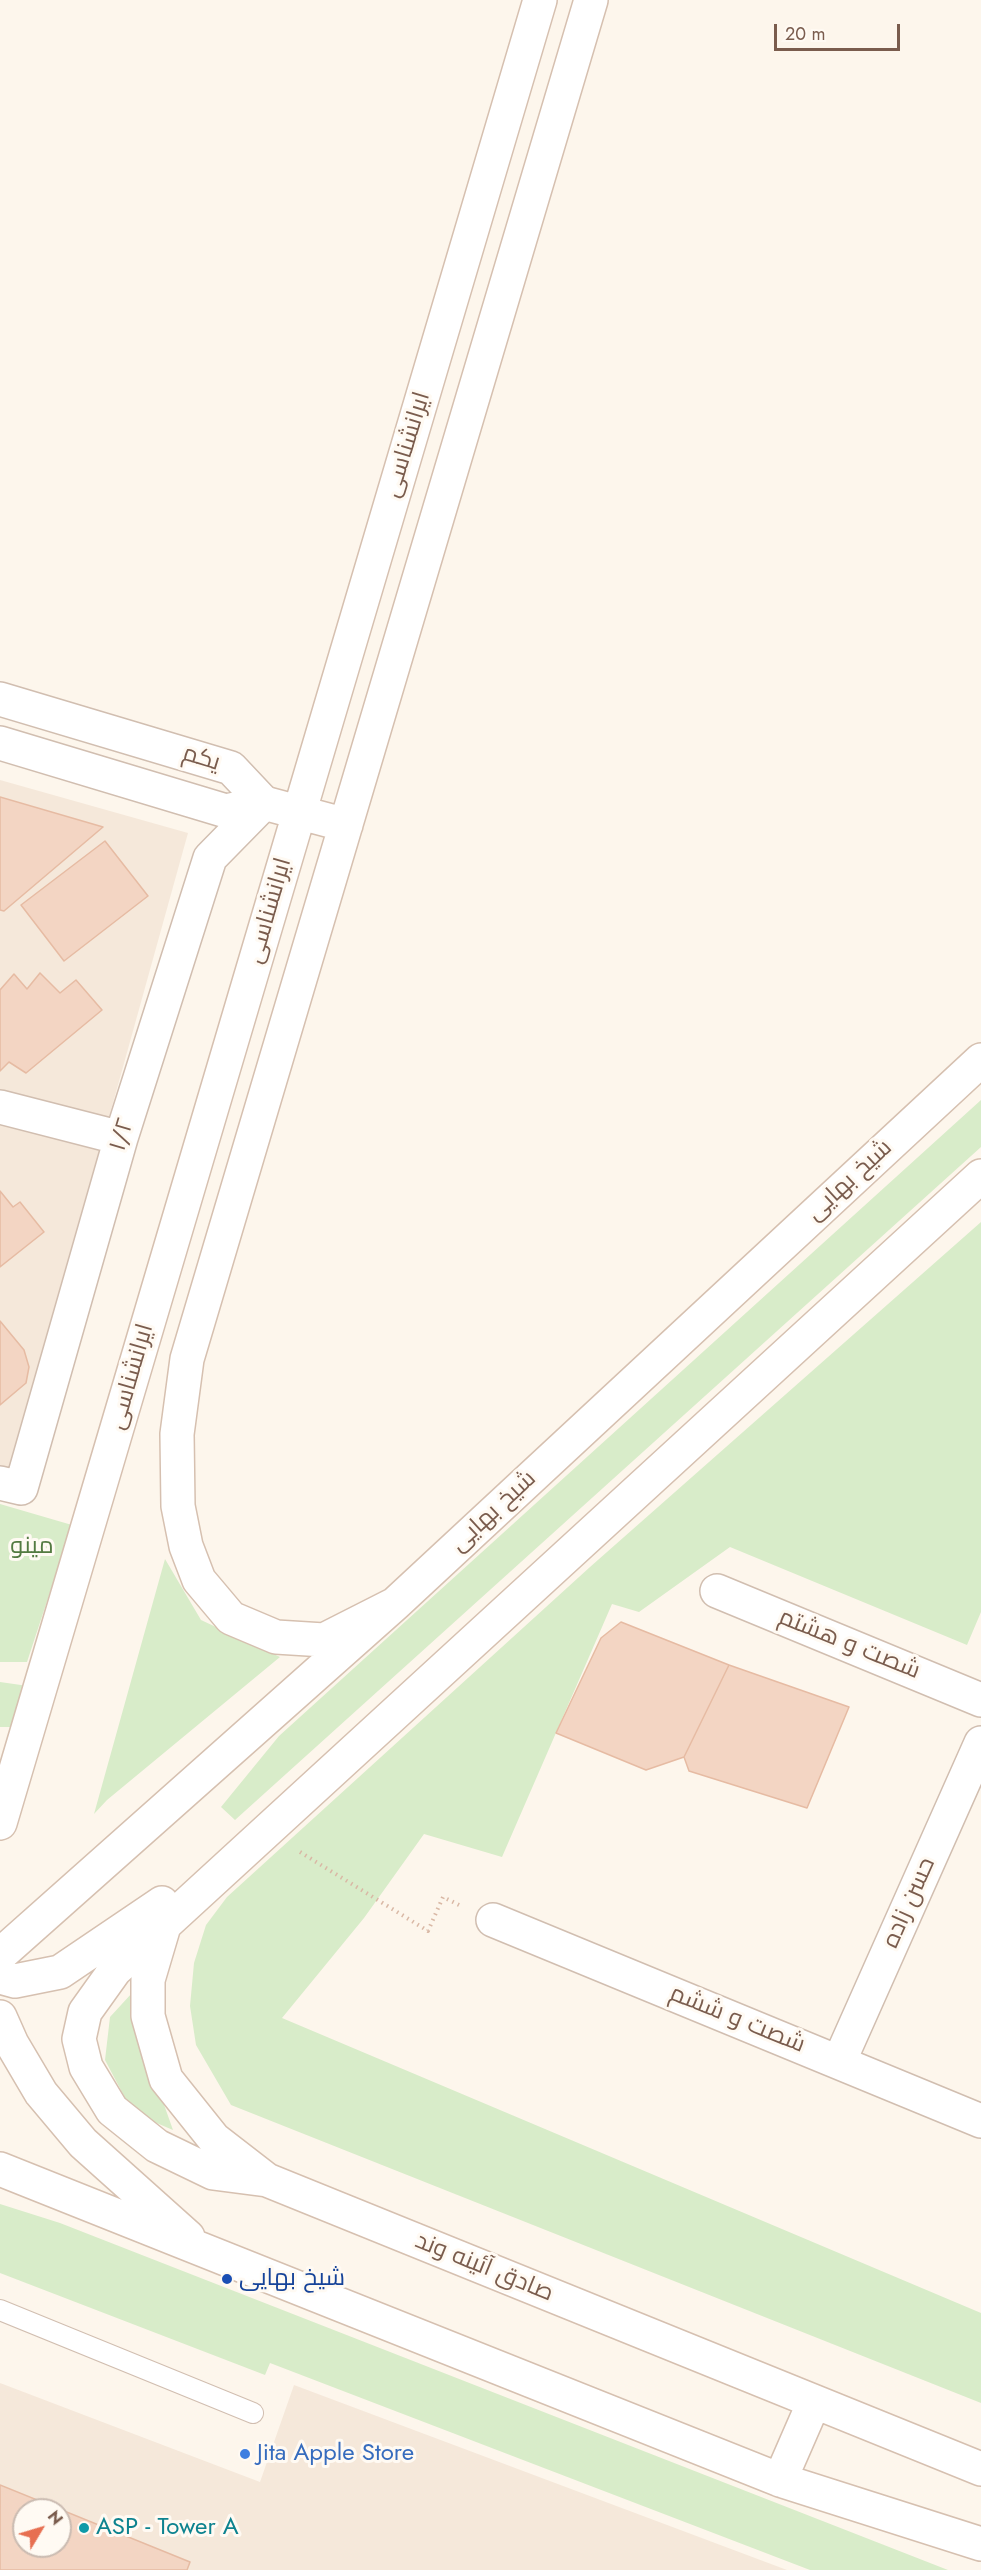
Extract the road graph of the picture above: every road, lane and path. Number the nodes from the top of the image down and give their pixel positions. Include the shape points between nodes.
1 (540, 0) edge
2 (591, 0) edge
3 (0, 699) edge
4 (0, 743) edge
5 (264, 802) junction
6 (299, 813) junction
7 (346, 825) junction
8 (981, 1060) edge
9 (0, 1107) edge
10 (121, 1138) junction
11 (981, 1176) edge
12 (10, 1486) edge
13 (717, 1591) dead end
14 (395, 1604) junction
15 (981, 1700) edge
16 (981, 1743) edge
17 (9, 1764) edge
18 (294, 1806) junction
19 (0, 1823) edge
20 (266, 1831) junction
21 (493, 1920) joint
22 (164, 1925) junction
23 (0, 1955) edge
24 (0, 1977) edge
25 (0, 2017) edge
26 (839, 2062) junction
27 (981, 2121) edge
28 (0, 2169) edge
29 (267, 2180) junction
30 (203, 2250) junction
31 (0, 2310) edge
32 (814, 2402) junction
33 (253, 2413) dead end
34 (981, 2469) edge
35 (780, 2480) junction
36 (981, 2544) edge

1 - 6 main road, ایرانشناسی
2 - 7 main road, ایرانشناسی
3 - 5 main road, یکم via 231,768
4 - 5 main road, یکم via 226,811
5 - 6 main road
5 - 10 main road, ۱/۲ via 210,858
6 - 7 main road
6 - 17 main road, ایرانشناسی
7 - 14 main road, ایرانشناسی via 187,1359 177,1434 178,1506 186,1546 199,1580 231,1618 276,1637 324,1640
8 - 14 main road, شیخ بهایی
9 - 10 main road
10 - 12 main road, ۱/۲
11 - 18 main road
13 - 15 main road, شصت و هشتم
14 - 23 main road, شیخ بهایی
16 - 26 main road, حسن زاده
17 - 19 main road, ایرانشناسی
18 - 20 main road
18 - 24 main road via 261,1819 148,1914 60,1972 15,1981
20 - 21 path via 428,1931 443,1897
20 - 22 main road
21 - 26 main road, شصت و ششم
22 - 29 main road, صادق آئینه وند via 148,1980 148,2016 166,2079 214,2139
22 - 29 main road via 115,1970 86,2012 79,2039 86,2067 112,2110 157,2146 213,2173
25 - 30 main road via 41,2093 83,2143
26 - 27 main road, شصت و ششم
28 - 30 main road
29 - 32 main road, صادق آئینه وند
30 - 35 main road
31 - 33 lane
32 - 34 main road, صادق آئینه وند
32 - 35 main road
35 - 36 main road

